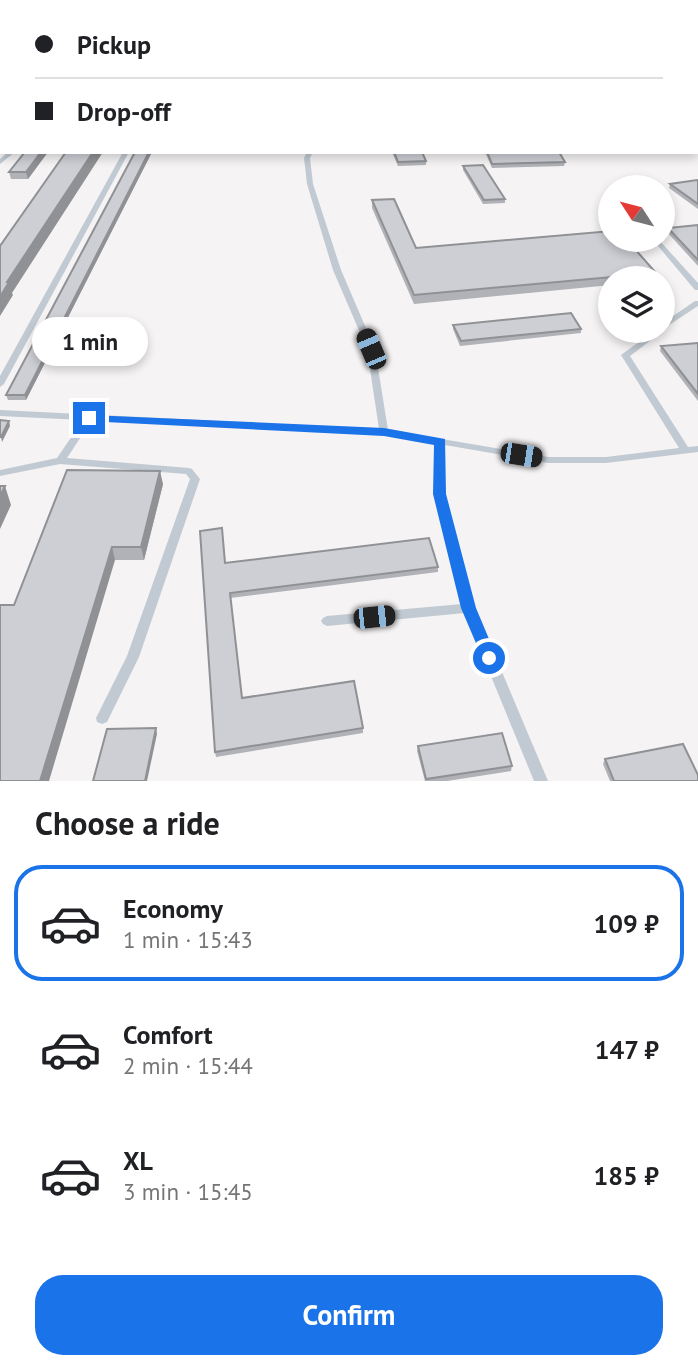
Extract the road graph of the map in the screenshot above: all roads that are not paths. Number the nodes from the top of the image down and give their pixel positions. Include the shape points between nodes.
1 (125, 154) edge
2 (309, 154) edge
3 (666, 252) edge
4 (698, 288) edge
5 (698, 303) edge
6 (675, 319) edge
7 (642, 343) edge
8 (0, 384) edge
9 (0, 413) edge
10 (89, 418) junction
11 (384, 432) junction
12 (440, 442) junction
13 (698, 449) edge
14 (685, 451) junction
15 (60, 461) junction
16 (0, 473) edge
17 (469, 608) junction
18 (327, 621) dead end
19 (102, 718) dead end
20 (541, 781) edge

1 - 8 lane
2 - 11 lane via 317,206 337,270 371,349
3 - 4 lane
5 - 6 lane
7 - 14 lane via 625,355
9 - 10 lane
10 - 11 lane
10 - 15 lane
11 - 12 lane
12 - 14 lane via 548,460 606,460
12 - 17 lane via 439,494
13 - 14 lane
15 - 16 lane
15 - 19 lane via 189,471 195,479 133,657
17 - 18 lane
17 - 20 lane

